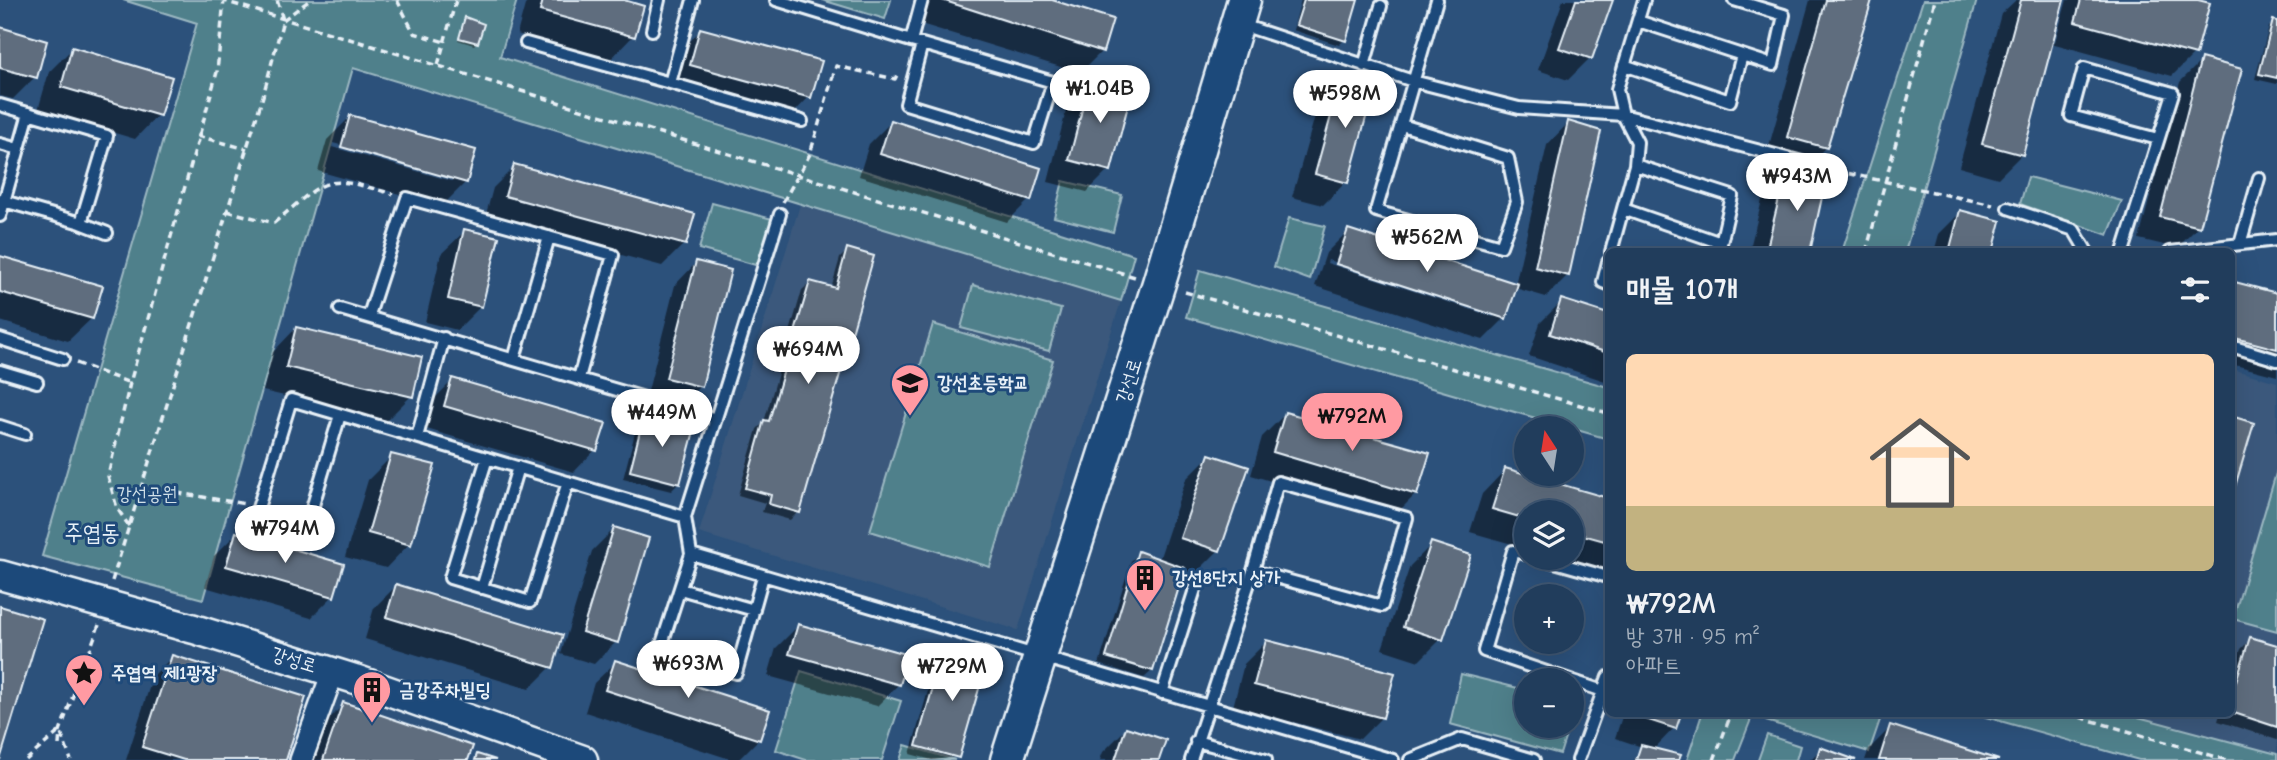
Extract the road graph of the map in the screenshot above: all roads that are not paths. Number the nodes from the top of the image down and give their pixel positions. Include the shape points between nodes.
1 (659, 0) edge
2 (693, 0) edge
3 (776, 0) edge
4 (922, 0) edge
5 (1437, 0) edge
6 (1644, 0) edge
7 (1734, 0) edge
8 (1381, 6) dead end
9 (1240, 12) edge
10 (1638, 21) junction
11 (652, 30) dead end
12 (917, 42) junction
13 (526, 43) dead end
14 (1742, 55) junction
15 (1624, 65) junction
16 (1364, 66) junction
17 (1413, 81) junction
18 (670, 83) junction
19 (0, 105) edge
20 (29, 113) junction
21 (1623, 116) junction
22 (802, 121) dead end
23 (1402, 125) junction
24 (2158, 139) junction
25 (0, 144) edge
26 (18, 149) junction
27 (1635, 164) junction
28 (1825, 168) road end
29 (2259, 178) dead end
30 (2, 200) edge
31 (2008, 208) road end
32 (1623, 209) junction
33 (779, 214) road end
34 (0, 216) edge
35 (81, 223) junction
36 (107, 233) dead end
37 (549, 237) junction
38 (2277, 240) edge
39 (2239, 244) junction
40 (1612, 248) edge
41 (1720, 248) edge
42 (2085, 248) edge
43 (2124, 248) edge
44 (2206, 248) edge
45 (341, 309) dead end
46 (369, 315) junction
47 (444, 338) junction
48 (0, 339) edge
49 (2235, 347) edge
50 (63, 359) road end
51 (514, 359) junction
52 (2277, 360) edge
53 (0, 371) edge
54 (579, 378) junction
55 (37, 382) dead end
56 (340, 415) junction
57 (716, 419) junction
58 (0, 426) edge
59 (25, 434) dead end
60 (417, 438) junction
61 (486, 458) junction
62 (518, 467) junction
63 (568, 482) junction
64 (685, 517) junction
65 (1514, 551) edge
66 (691, 554) junction
67 (1253, 570) junction
68 (1583, 570) edge
69 (0, 575) edge
70 (763, 576) junction
71 (1605, 576) edge
72 (1197, 583) dead end
73 (482, 588) junction
74 (680, 589) junction
75 (754, 610) junction
76 (1043, 655) junction
77 (333, 672) junction
78 (1605, 685) edge
79 (1603, 691) junction
80 (1162, 692) junction
81 (1207, 706) junction
82 (1196, 741) junction
83 (301, 760) edge
84 (583, 760) edge
85 (1007, 760) edge
86 (1191, 760) edge
87 (1266, 760) edge
88 (1393, 760) edge
89 (1410, 760) edge
90 (1534, 760) edge
91 (1578, 760) edge

1 - 11 lane
2 - 18 lane
3 - 12 lane
4 - 12 lane
5 - 17 lane
6 - 10 lane
7 - 14 lane via 1784,15 1773,65
8 - 16 lane
9 - 16 lane
9 - 76 main road, 강선로
10 - 14 lane
10 - 15 lane
12 - 12 lane via 1053,82 1034,143 906,104
13 - 18 lane
14 - 15 lane via 1730,101
15 - 21 lane via 1617,89
16 - 17 lane
17 - 21 lane via 1519,108
17 - 23 lane
18 - 22 lane
19 - 20 lane
20 - 26 lane
20 - 35 lane via 107,136
21 - 27 lane via 1637,142
21 - 28 lane
23 - 23 lane via 1376,211 1501,246 1517,202 1508,158
24 - 24 lane via 2173,93 2084,68 2071,116
24 - 43 lane
25 - 26 lane
26 - 30 lane
27 - 32 lane
27 - 41 lane via 1732,196
29 - 39 lane
30 - 34 lane
30 - 35 lane
31 - 42 lane via 2074,230
32 - 40 lane
32 - 41 lane
33 - 57 lane
35 - 36 lane
37 - 46 lane via 407,198
37 - 51 lane
37 - 54 lane via 613,255
38 - 39 lane
39 - 44 lane
45 - 46 lane
46 - 47 lane
47 - 51 lane
47 - 60 lane
48 - 50 lane
49 - 52 lane
51 - 54 lane
53 - 55 lane
54 - 57 lane
56 - 56 lane via 291,400 256,518 305,532
56 - 60 lane
57 - 64 lane
58 - 59 lane
60 - 61 lane
61 - 62 lane
61 - 73 lane via 450,578
62 - 63 lane
62 - 73 lane
63 - 64 lane
63 - 73 lane via 530,602
64 - 66 lane
65 - 79 lane via 1484,651
66 - 70 lane
66 - 74 lane
67 - 67 lane via 1382,606 1407,518 1278,482
67 - 81 lane
68 - 71 lane
69 - 77 street, 강성로
70 - 75 lane
70 - 76 lane
72 - 80 lane
74 - 75 lane
74 - 75 lane via 660,650 736,673
76 - 80 lane
76 - 85 main road, 강선로
77 - 83 street
77 - 84 street, 강성로
78 - 79 lane
79 - 91 lane
80 - 81 lane
81 - 82 lane
81 - 88 lane
82 - 86 lane
82 - 87 lane
89 - 90 lane via 1462,739

